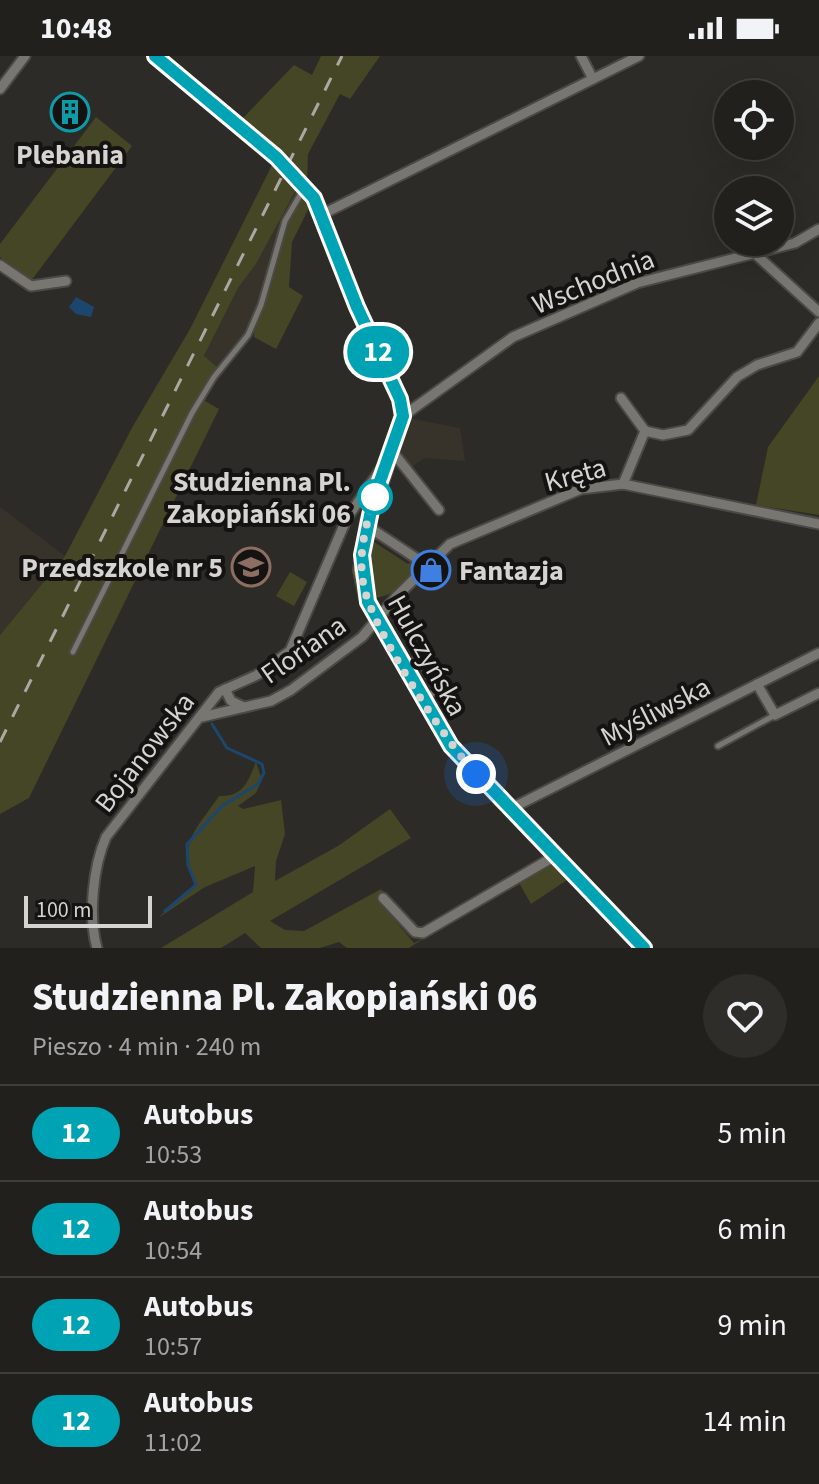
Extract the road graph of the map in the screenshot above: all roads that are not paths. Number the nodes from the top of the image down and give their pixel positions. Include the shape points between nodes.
1 (25, 56) edge
2 (155, 56) edge
3 (581, 56) edge
4 (639, 56) edge
5 (593, 79) junction
6 (0, 89) edge
7 (305, 185) junction
8 (323, 214) junction
9 (819, 229) edge
10 (794, 243) edge
11 (734, 256) edge
12 (757, 256) edge
13 (0, 265) edge
14 (66, 281) dead end
15 (819, 312) edge
16 (819, 323) edge
17 (621, 398) dead end
18 (403, 416) junction
19 (645, 431) junction
20 (391, 453) junction
21 (623, 484) junction
22 (439, 510) dead end
23 (819, 524) edge
24 (367, 526) junction
25 (428, 566) junction
26 (377, 618) junction
27 (73, 652) dead end
28 (819, 653) edge
29 (757, 684) junction
30 (225, 689) junction
31 (819, 693) edge
32 (247, 708) junction
33 (775, 715) junction
34 (202, 717) junction
35 (718, 746) dead end
36 (510, 809) junction
37 (555, 856) junction
38 (383, 898) dead end
39 (97, 948) edge
40 (644, 948) edge

1 - 6 street
2 - 7 main road
3 - 5 street
4 - 5 street
5 - 8 street
7 - 8 main road
7 - 27 lane via 285,221 248,335 192,413
8 - 18 main road
9 - 10 street, Wschodnia
11 - 18 street, Wschodnia via 637,283 513,337
12 - 15 street
13 - 14 street via 31,286
16 - 19 street via 797,352 737,377 688,430 663,435
17 - 19 street
18 - 20 main road, Hulczyńska
19 - 21 street
20 - 22 street
20 - 24 main road, Hulczyńska
20 - 30 street, Bojanowska via 347,518 290,651 257,675
21 - 23 street, Kręta
21 - 25 street, Kręta via 581,489 450,544
24 - 25 street
24 - 26 main road, Hulczyńska via 363,583
25 - 26 street, Kręta
26 - 32 street, Floriana via 362,637 291,690
26 - 36 main road, Hulczyńska via 451,746
28 - 29 street, Myśliwska
29 - 33 street
29 - 36 street, Myśliwska
30 - 32 street via 231,701
30 - 34 street, Bojanowska
31 - 33 street
32 - 34 street, Floriana
33 - 35 lane
34 - 39 street, Bojanowska via 106,837 99,853 94,911
36 - 37 main road, Hulczyńska
37 - 38 street via 423,933 415,932
37 - 40 main road, Hulczyńska

